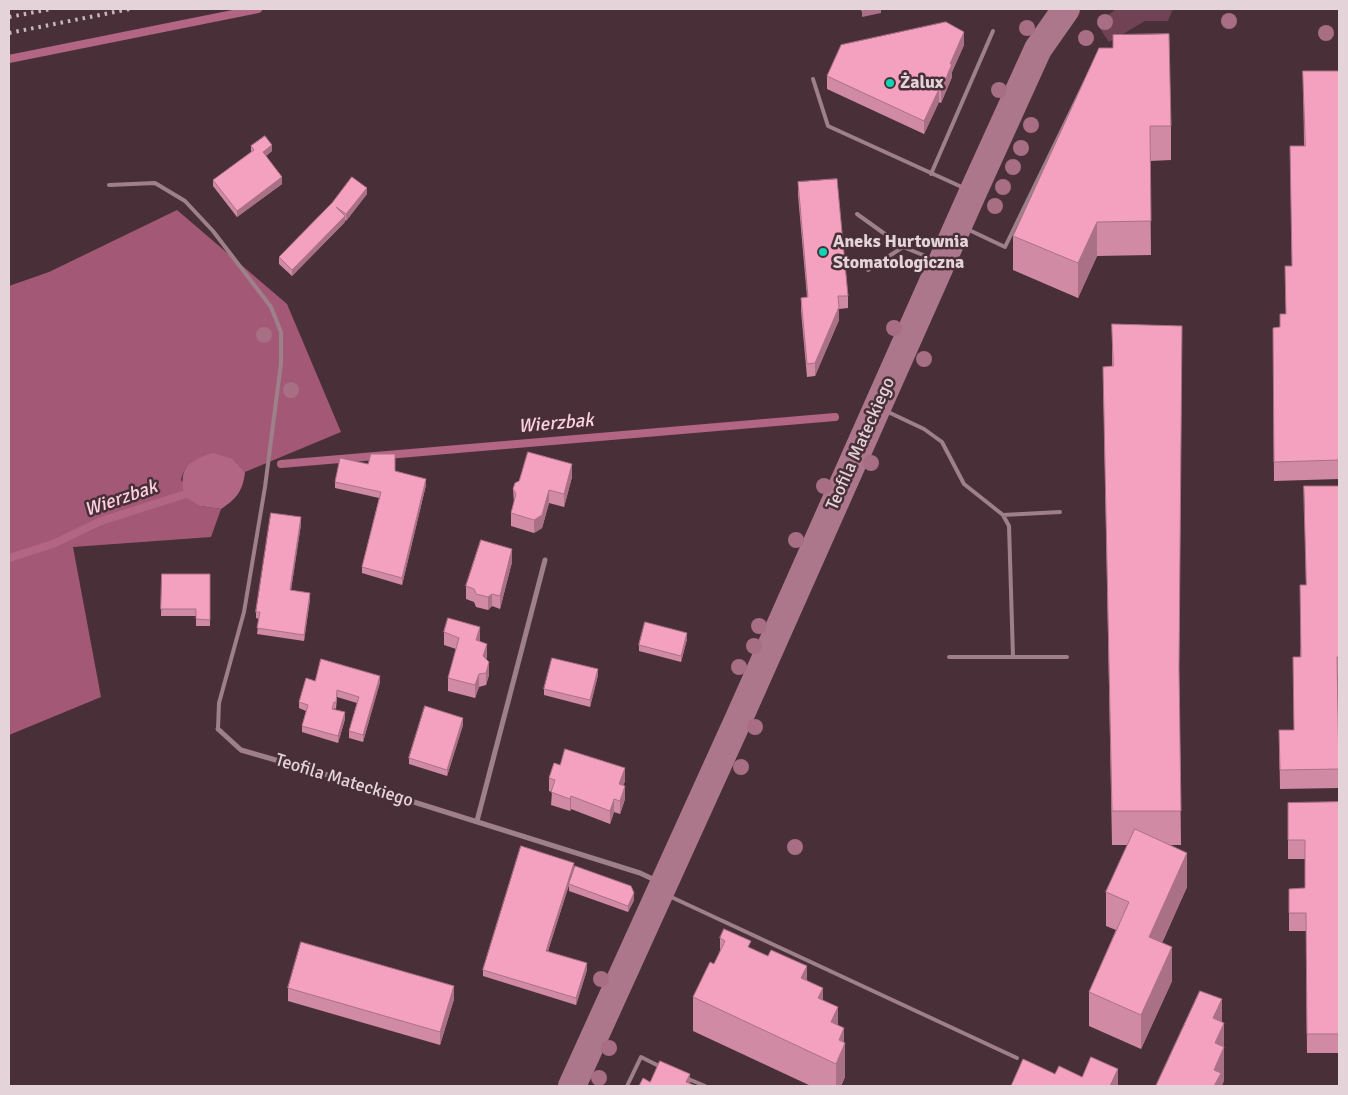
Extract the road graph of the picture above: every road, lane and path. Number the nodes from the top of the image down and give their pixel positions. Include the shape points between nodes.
1 (1066, 9) edge
2 (993, 31) dead end
3 (1096, 65) edge
4 (813, 79) dead end
5 (931, 174) junction
6 (110, 185) dead end
7 (972, 192) junction
8 (857, 214) dead end
9 (958, 225) junction
10 (903, 247) junction
11 (942, 263) junction
12 (868, 270) dead end
13 (877, 408) junction
14 (1060, 512) dead end
15 (1003, 515) junction
16 (545, 560) dead end
17 (949, 657) dead end
18 (1013, 657) junction
19 (1067, 658) dead end
20 (218, 730) joint
21 (477, 821) junction
22 (661, 888) junction
23 (1016, 1058) dead end
24 (665, 1068) edge
25 (681, 1075) edge
26 (572, 1086) edge
27 (626, 1086) edge
28 (705, 1086) edge

1 - 7 street, Teofila Mateckiego via 1038,49
2 - 5 lane
3 - 9 lane via 1085,78 1005,246
4 - 5 lane via 828,126
5 - 7 lane
6 - 20 lane via 155,183 185,201 213,231 271,307 281,332 281,363 265,487 244,612 219,703
7 - 9 street, Teofila Mateckiego
8 - 10 lane
9 - 11 street, Teofila Mateckiego
10 - 11 lane
10 - 12 lane
11 - 13 street, Teofila Mateckiego
13 - 15 lane via 937,438 964,484
13 - 22 street, Teofila Mateckiego
14 - 15 lane
15 - 18 lane via 1008,526
16 - 21 street
17 - 18 lane
18 - 19 lane
20 - 21 street, Teofila Mateckiego via 241,750
21 - 22 street, Teofila Mateckiego via 640,873
22 - 23 lane
22 - 26 street, Teofila Mateckiego
24 - 27 lane via 640,1057
25 - 28 lane

